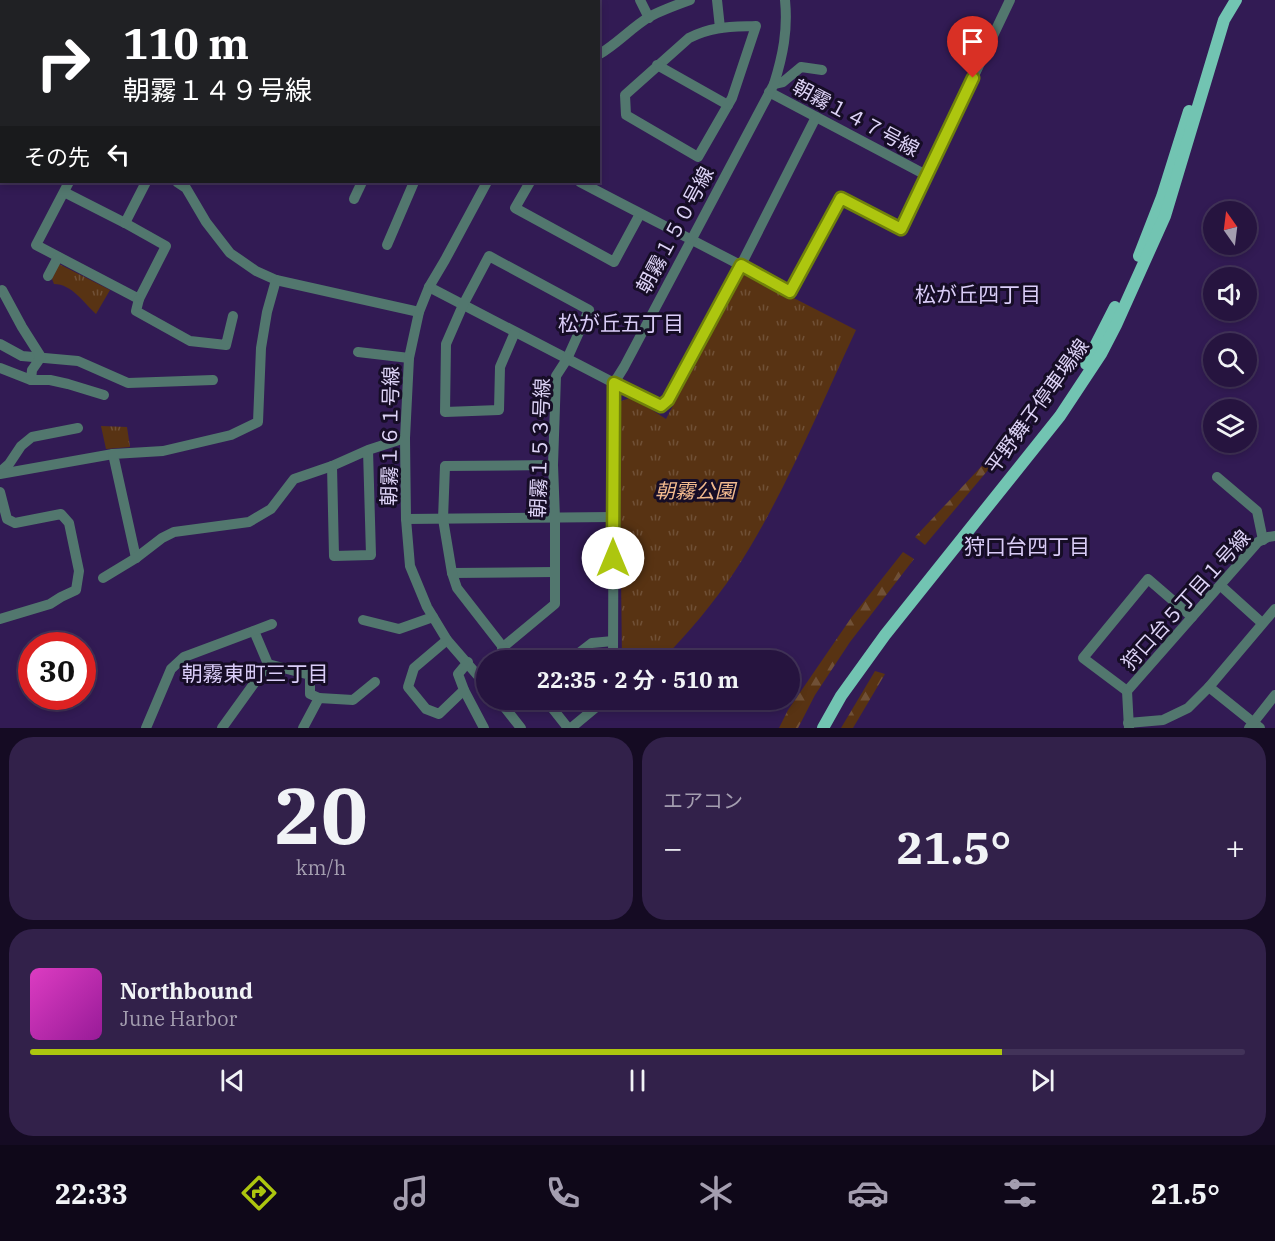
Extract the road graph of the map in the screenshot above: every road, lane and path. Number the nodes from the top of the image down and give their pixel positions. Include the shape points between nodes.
1 (640, 0) edge
2 (690, 0) edge
3 (717, 0) edge
4 (785, 0) edge
5 (1010, 0) edge
6 (1228, 0) edge
7 (1236, 0) edge
8 (649, 18) junction
9 (720, 28) junction
10 (600, 54) edge
11 (657, 65) junction
12 (822, 70) dead end
13 (771, 88) junction
14 (728, 105) junction
15 (816, 117) junction
16 (926, 176) junction
17 (68, 183) edge
18 (145, 183) edge
19 (178, 183) edge
20 (362, 183) edge
21 (414, 183) edge
22 (486, 183) edge
23 (529, 183) edge
24 (582, 183) edge
25 (64, 192) junction
26 (354, 199) dead end
27 (640, 214) junction
28 (125, 223) junction
29 (690, 240) junction
30 (387, 245) dead end
31 (58, 257) junction
32 (741, 265) junction
33 (48, 276) dead end
34 (276, 280) junction
35 (429, 287) junction
36 (2, 290) dead end
37 (139, 299) junction
38 (464, 305) junction
39 (419, 312) junction
40 (233, 316) dead end
41 (515, 332) junction
42 (0, 344) edge
43 (358, 352) dead end
44 (41, 357) junction
45 (409, 358) junction
46 (567, 359) junction
47 (0, 368) edge
48 (31, 380) junction
49 (213, 380) dead end
50 (614, 383) junction
51 (104, 395) dead end
52 (78, 428) dead end
53 (405, 438) junction
54 (368, 450) junction
55 (113, 454) junction
56 (553, 465) junction
57 (332, 466) junction
58 (0, 473) edge
59 (1217, 477) dead end
60 (0, 492) edge
61 (613, 517) junction
62 (555, 518) junction
63 (406, 519) junction
64 (443, 519) junction
65 (1275, 536) edge
66 (1263, 540) junction
67 (136, 558) junction
68 (555, 572) junction
69 (452, 573) junction
70 (103, 579) dead end
71 (1221, 586) junction
72 (1275, 609) edge
73 (433, 617) junction
74 (1192, 617) junction
75 (0, 619) edge
76 (363, 620) dead end
77 (1262, 623) junction
78 (272, 624) dead end
79 (254, 631) junction
80 (447, 640) junction
81 (614, 641) junction
82 (502, 648) joint
83 (583, 650) edge
84 (614, 650) edge
85 (468, 662) junction
86 (268, 664) junction
87 (476, 672) edge
88 (375, 682) dead end
89 (1209, 687) junction
90 (464, 690) junction
91 (1127, 691) junction
92 (1275, 695) edge
93 (319, 698) junction
94 (507, 710) edge
95 (554, 710) edge
96 (592, 710) edge
97 (1128, 726) edge
98 (1254, 726) edge
99 (146, 728) edge
100 (222, 728) edge
101 (303, 728) edge
102 (484, 728) edge
103 (521, 728) edge
104 (569, 728) edge
105 (816, 728) edge
106 (823, 728) edge

1 - 8 street
2 - 8 street
3 - 9 street
4 - 13 street, 朝霧１５０号線 via 783,50
5 - 16 street
6 - 105 main road, 平野舞子停車場線 via 1215,27 1162,197 1128,282 1079,375 1054,414 866,648
7 - 106 main road, 平野舞子停車場線 via 1224,20 1165,216 1101,354 1060,416 885,635
8 - 10 street
9 - 11 street via 689,38
9 - 14 street via 756,26
11 - 14 street
11 - 14 street via 625,95 626,115 698,157
12 - 13 street via 801,67
13 - 15 street, 朝霧１４７号線
13 - 29 street, 朝霧１５０号線
15 - 16 street, 朝霧１４７号線
15 - 32 street
16 - 32 street via 901,229 841,198 790,292
17 - 25 street
18 - 28 street
19 - 34 street via 186,188 230,253
20 - 26 street
21 - 30 street
22 - 35 street, 朝霧１６１号線
23 - 27 street via 514,208 614,262
24 - 27 street
25 - 28 street
25 - 31 street via 36,245
27 - 29 street
28 - 37 street via 166,246
29 - 32 street
29 - 50 street, 朝霧１５０号線
31 - 33 street
31 - 37 street
32 - 50 street via 668,400 661,406
34 - 39 street
34 - 55 street via 261,348 258,422 231,435 163,451
35 - 38 street
35 - 39 street, 朝霧１６１号線
36 - 44 street
37 - 40 street via 136,311 190,341 226,345
38 - 41 street
38 - 41 street via 446,344 445,412 499,410 500,367
38 - 46 street, 朝霧１５３号線 via 489,256 590,310
39 - 45 street, 朝霧１６１号線
41 - 46 street
42 - 44 street via 22,356
43 - 45 street
44 - 48 street via 32,370
44 - 49 street via 78,361 128,383
45 - 53 street, 朝霧１６１号線
46 - 50 street
46 - 56 street, 朝霧１５３号線 via 556,376
47 - 48 street
48 - 51 street via 50,380
50 - 61 street, 朝霧１５０号線
52 - 58 street via 32,437
53 - 54 street
53 - 63 street, 朝霧１６１号線
54 - 57 street
54 - 57 street via 371,555 334,556
55 - 58 street
55 - 67 street
56 - 62 street, 朝霧１５３号線
56 - 64 street via 445,466
57 - 67 street via 294,479 272,509 249,522 174,532
59 - 66 street via 1257,511
60 - 75 street via 7,519 15,523 61,514 69,523 79,571 76,590 50,604
61 - 62 street
61 - 81 street, 朝霧１５０号線
62 - 64 street
62 - 68 street, 朝霧１５３号線
63 - 64 street
63 - 73 street, 朝霧１６１号線 via 410,566
64 - 69 street
65 - 66 street, 狩口台５丁目１号線
66 - 71 street, 狩口台５丁目１号線
67 - 70 street
68 - 69 street
68 - 82 street, 朝霧１５３号線 via 555,604
69 - 82 street via 457,588
71 - 74 street, 狩口台５丁目１号線
71 - 77 street
72 - 77 street
73 - 76 street via 399,629
73 - 80 street, 朝霧１６１号線
74 - 91 street, 狩口台５丁目１号線
74 - 91 street via 1148,579 1083,658
77 - 89 street
78 - 79 street
79 - 86 street
79 - 99 street via 184,657 171,669
80 - 85 street, 朝霧１６１号線
80 - 90 street via 414,669 408,687 426,709 439,714
81 - 83 street via 592,643
81 - 84 street, 朝霧１５０号線
85 - 87 street, 朝霧１６１号線
85 - 90 street via 458,674
86 - 93 street via 310,675 310,694
86 - 100 street
88 - 93 street via 353,700
89 - 97 street via 1188,708 1163,720
89 - 98 street
90 - 102 street
91 - 97 street, 狩口台５丁目１号線
92 - 98 street
93 - 101 street
94 - 103 street
95 - 104 street
96 - 104 street

